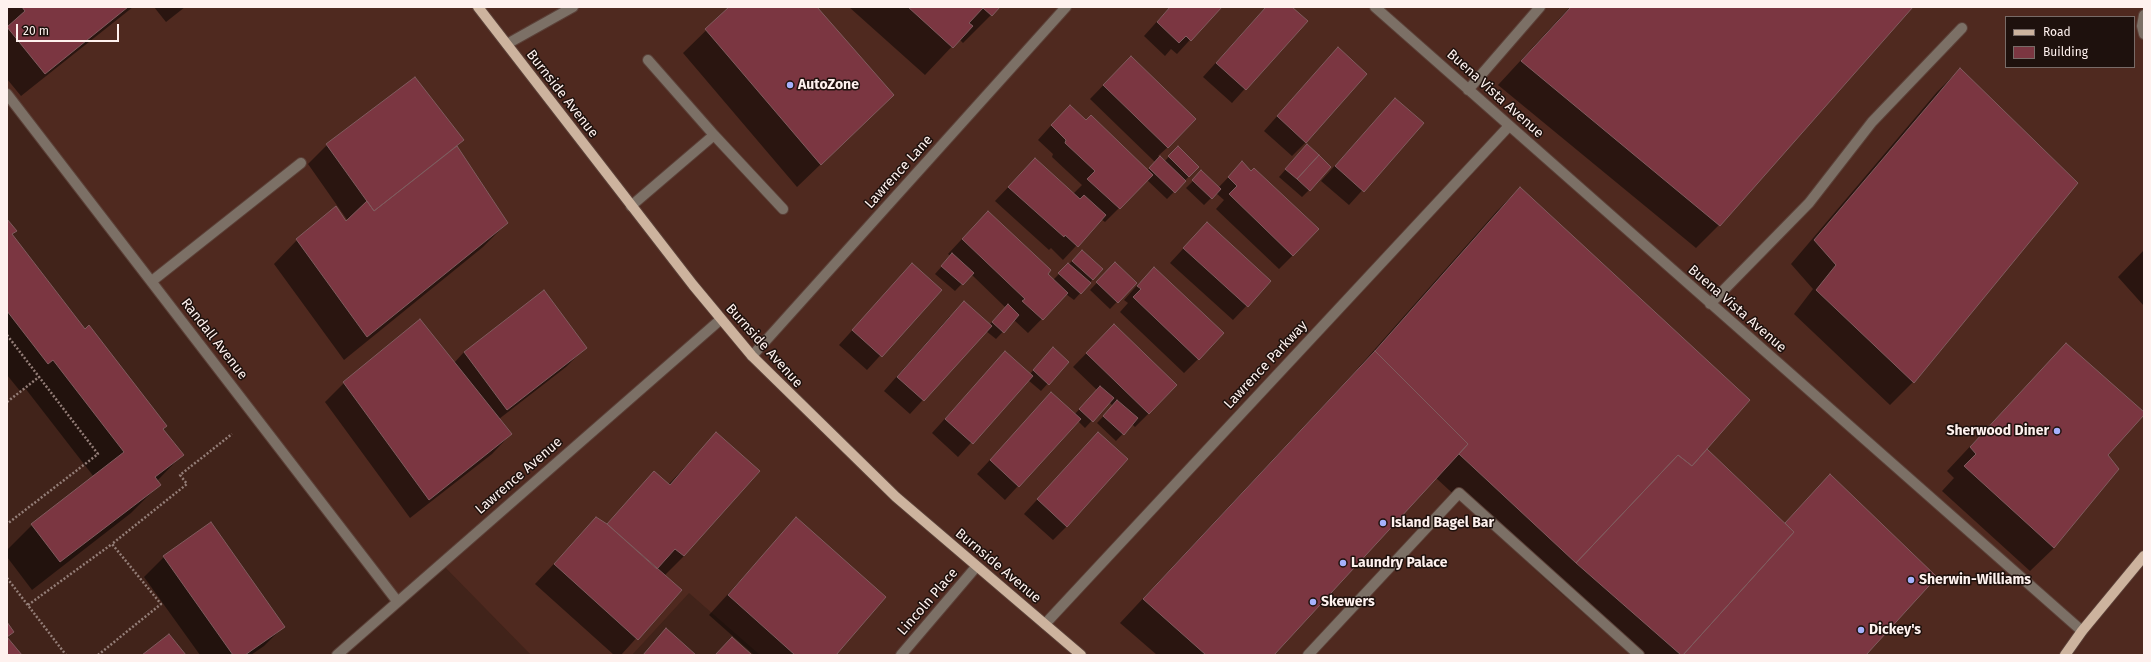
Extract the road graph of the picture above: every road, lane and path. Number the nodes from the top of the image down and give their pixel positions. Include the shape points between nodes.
1 (478, 7) edge
2 (573, 7) edge
3 (1066, 7) edge
4 (1375, 7) edge
5 (1540, 7) edge
6 (2144, 15) edge
7 (1962, 28) dead end
8 (2144, 34) edge
9 (507, 44) junction
10 (648, 60) dead end
11 (1468, 90) junction
12 (7, 94) edge
13 (1509, 126) junction
14 (714, 135) junction
15 (301, 163) dead end
16 (631, 206) junction
17 (783, 209) dead end
18 (152, 281) junction
19 (1710, 304) junction
20 (720, 320) junction
21 (7, 335) edge
22 (752, 356) junction
23 (39, 377) junction
24 (7, 402) edge
25 (232, 434) dead end
26 (7, 524) edge
27 (112, 544) junction
28 (2144, 556) edge
29 (976, 567) junction
30 (7, 578) edge
31 (397, 601) junction
32 (28, 605) junction
33 (1045, 624) junction
34 (2082, 631) junction
35 (66, 655) edge
36 (98, 655) edge
37 (337, 655) edge
38 (900, 655) edge
39 (1081, 655) edge
40 (1308, 655) edge
41 (1639, 655) edge
42 (2065, 655) edge

1 - 9 main road, Burnside Avenue
2 - 9 street
3 - 22 street, Lawrence Lane
4 - 11 street, Buena Vista Avenue
5 - 11 street
6 - 8 street
7 - 19 street via 1872,122 1809,203
9 - 16 main road, Burnside Avenue
10 - 14 street
11 - 13 street, Buena Vista Avenue
12 - 18 street, Randall Avenue
13 - 19 street, Buena Vista Avenue
13 - 33 street, Lawrence Parkway
14 - 16 street
14 - 17 street
15 - 18 street
16 - 20 main road, Burnside Avenue
18 - 31 street, Randall Avenue
19 - 34 street, Buena Vista Avenue
20 - 22 main road, Burnside Avenue
20 - 31 street, Lawrence Avenue
21 - 23 path
22 - 29 main road, Burnside Avenue via 896,497
23 - 24 path
23 - 26 path via 98,454
25 - 27 path via 180,475 187,484
27 - 32 path
27 - 36 path via 161,604
28 - 34 main road
29 - 33 main road, Burnside Avenue
29 - 38 street, Lincoln Place
30 - 32 path
31 - 37 street, Lawrence Avenue
32 - 35 path
33 - 39 main road, Burnside Avenue
34 - 42 main road
40 - 41 street via 1459,493

